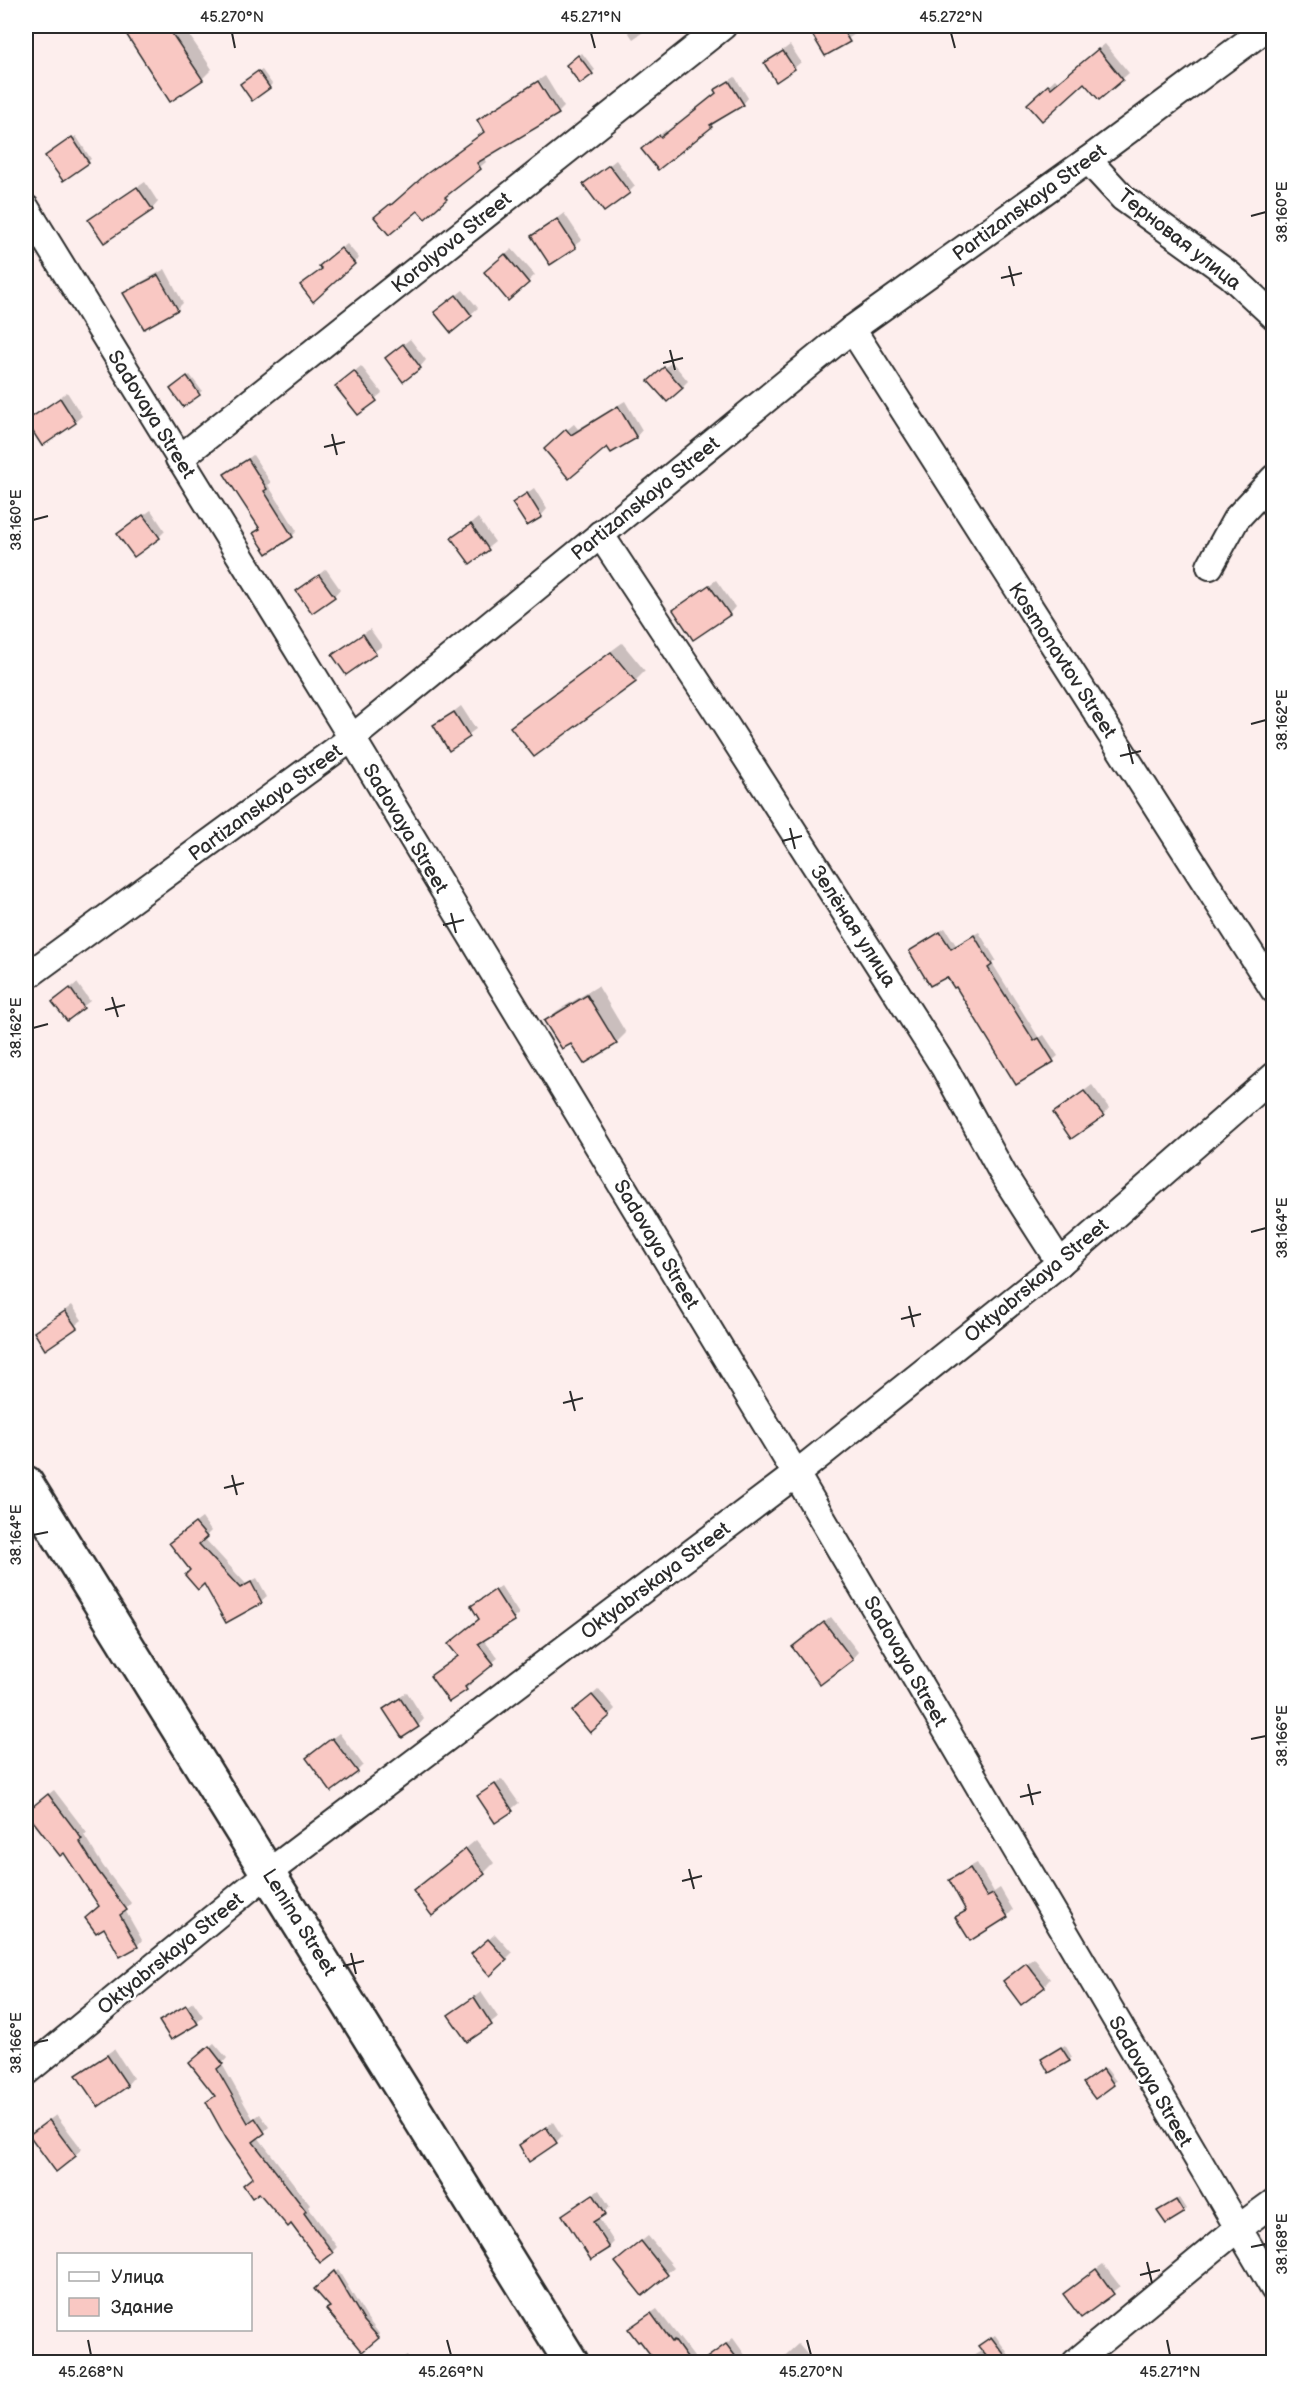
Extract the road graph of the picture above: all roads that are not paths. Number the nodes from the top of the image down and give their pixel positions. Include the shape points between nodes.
1 (723, 26) edge
2 (1269, 26) edge
3 (1088, 160) junction
4 (26, 208) edge
5 (1274, 316) edge
6 (852, 329) junction
7 (179, 459) junction
8 (1274, 478) edge
9 (600, 534) junction
10 (1210, 566) dead end
11 (351, 738) junction
12 (26, 977) edge
13 (1274, 990) edge
14 (1274, 1076) edge
15 (1060, 1263) junction
16 (796, 1474) junction
17 (26, 1483) edge
18 (269, 1872) junction
19 (26, 2072) edge
20 (1274, 2202) edge
21 (1237, 2229) junction
22 (1274, 2289) edge
23 (571, 2362) edge
24 (1076, 2362) edge

1 - 7 street, Korolyova Street
2 - 3 street, Partizanskaya Street
3 - 5 street, Терновая улица via 1123,198 1230,275
3 - 6 street, Partizanskaya Street
4 - 7 street, Sadovaya Street
6 - 9 street, Partizanskaya Street
6 - 13 street, Kosmonavtov Street
7 - 11 street, Sadovaya Street
8 - 10 street via 1236,519
9 - 11 street, Partizanskaya Street
9 - 15 street, Зелёная улица via 944,1066 1003,1174
11 - 12 street, Partizanskaya Street
11 - 16 street, Sadovaya Street
14 - 15 street, Oktyabrskaya Street
15 - 16 street, Oktyabrskaya Street
16 - 18 street, Oktyabrskaya Street
16 - 21 street, Sadovaya Street
17 - 18 street, Lenina Street
18 - 19 street, Oktyabrskaya Street
18 - 23 street, Lenina Street
20 - 21 street
21 - 22 street, Sadovaya Street
21 - 24 street

